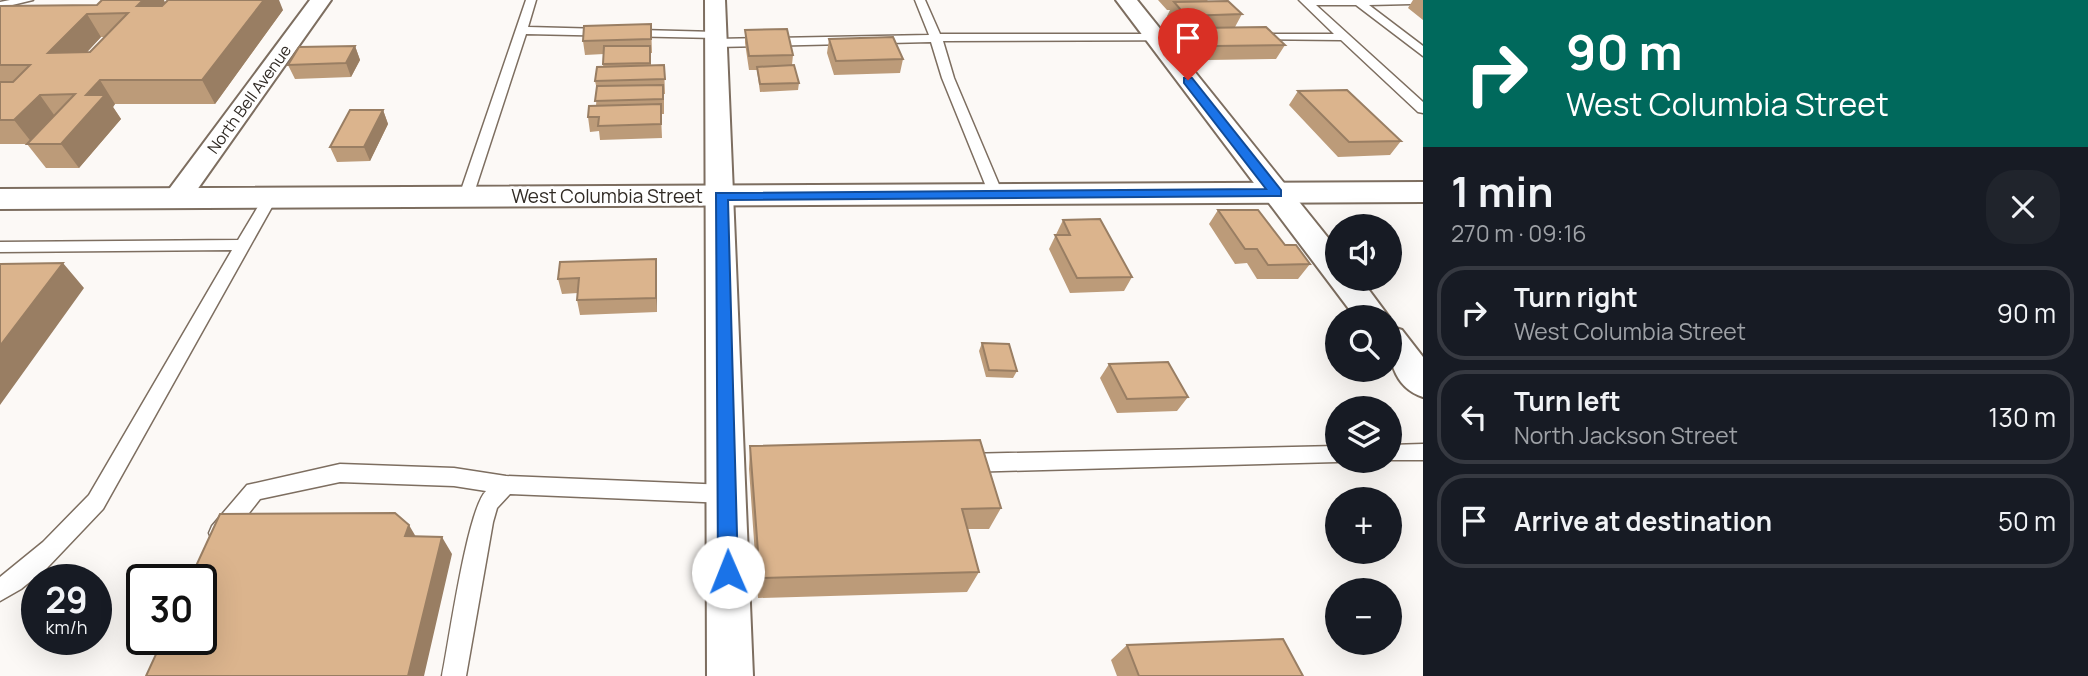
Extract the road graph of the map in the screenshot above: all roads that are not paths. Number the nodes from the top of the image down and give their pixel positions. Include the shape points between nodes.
1 (28, 0) edge
2 (321, 0) edge
3 (531, 0) edge
4 (715, 0) edge
5 (920, 0) edge
6 (1126, 0) edge
7 (1305, 1) edge
8 (1411, 1) edge
9 (1360, 2) edge
10 (0, 5) edge
11 (522, 30) junction
12 (1344, 37) junction
13 (936, 38) junction
14 (1155, 38) junction
15 (716, 39) junction
16 (1423, 52) edge
17 (1423, 109) edge
18 (1423, 192) edge
19 (1276, 193) junction
20 (996, 194) junction
21 (721, 196) junction
22 (466, 197) junction
23 (177, 198) junction
24 (270, 198) junction
25 (0, 199) edge
26 (244, 245) junction
27 (0, 247) edge
28 (1325, 255) edge
29 (1353, 291) edge
30 (1364, 305) edge
31 (1402, 355) edge
32 (1423, 383) edge
33 (1423, 452) edge
34 (1402, 453) edge
35 (1325, 454) edge
36 (949, 463) edge
37 (732, 477) junction
38 (506, 485) junction
39 (211, 548) edge
40 (0, 590) edge
41 (454, 676) edge
42 (730, 676) edge

1 - 10 lane
2 - 23 street, North Bell Avenue
3 - 11 lane
4 - 15 street
5 - 13 lane
6 - 14 street
7 - 9 lane
7 - 12 lane
8 - 9 lane
9 - 16 lane
11 - 15 lane
11 - 22 lane
12 - 14 lane
12 - 17 lane
13 - 14 lane
13 - 15 lane
13 - 20 lane
14 - 19 street
15 - 21 street
18 - 19 main road, West Columbia Street
19 - 20 main road, West Columbia Street
19 - 28 street
20 - 21 main road, West Columbia Street
21 - 22 main road, West Columbia Street
21 - 37 street
22 - 24 main road, West Columbia Street
23 - 24 main road, West Columbia Street
23 - 25 main road, West Columbia Street
24 - 26 lane
26 - 27 lane
26 - 40 lane via 96,502 58,543
29 - 30 street
31 - 32 street
33 - 34 lane
35 - 36 lane
37 - 38 lane
37 - 42 street
38 - 39 lane via 454,477 340,473 254,491
38 - 41 lane via 488,503 482,522

